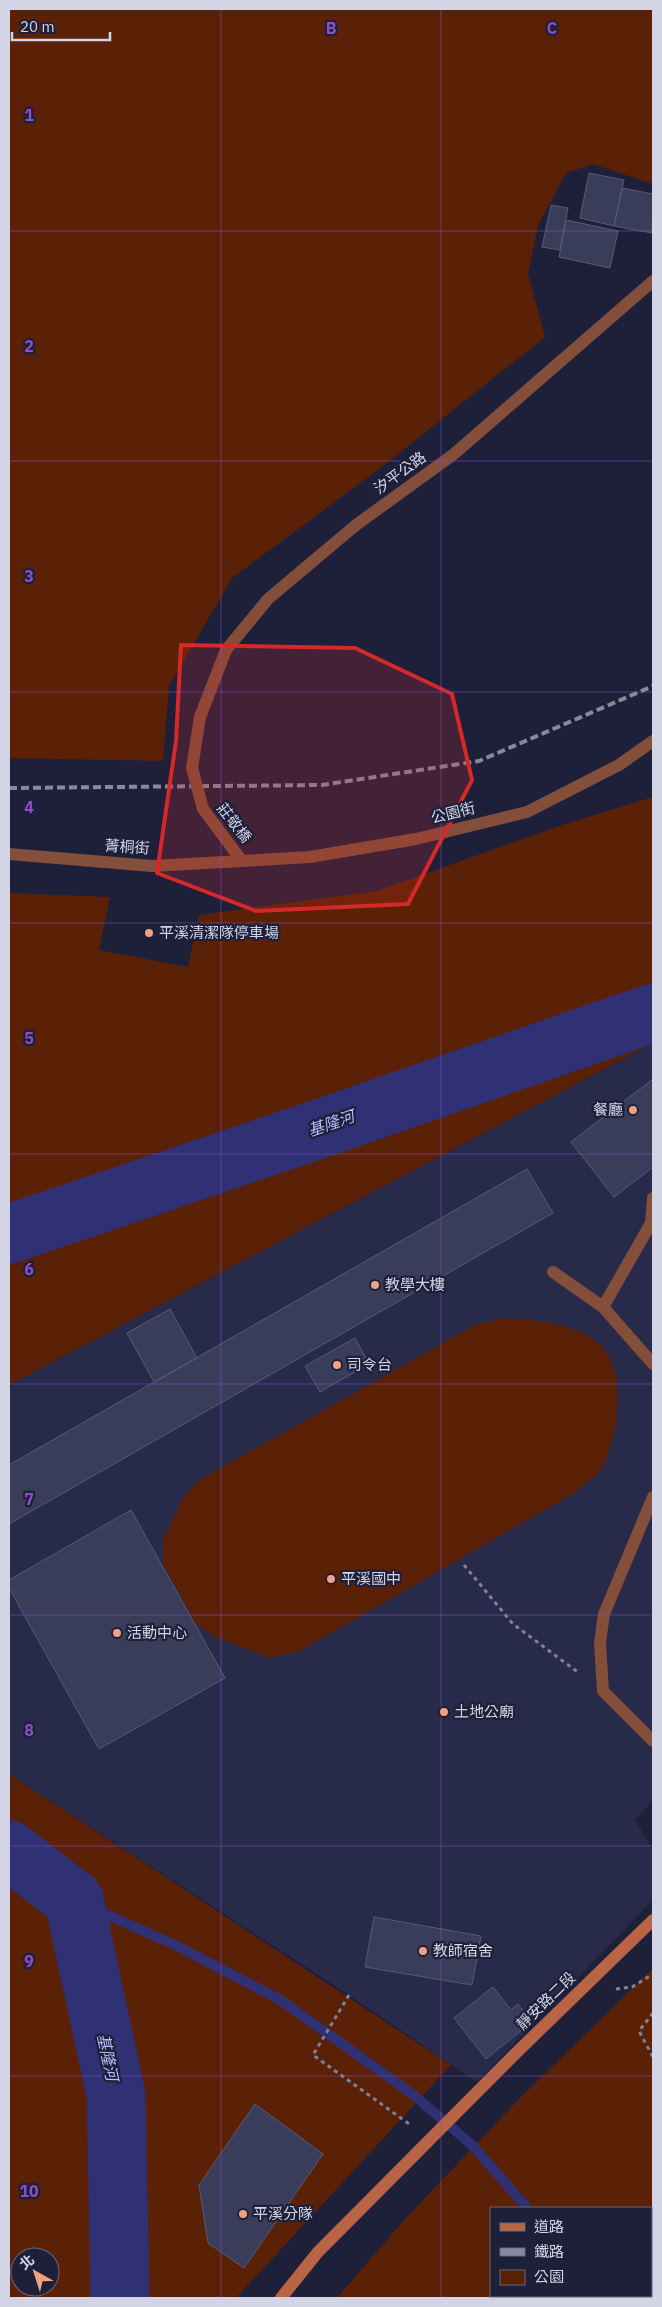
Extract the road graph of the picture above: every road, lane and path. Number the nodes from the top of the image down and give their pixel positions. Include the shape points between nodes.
1 (653, 282) edge
2 (200, 717) joint
3 (653, 741) edge
4 (9, 854) edge
5 (242, 860) junction
6 (653, 1198) edge
7 (553, 1272) dead end
8 (603, 1306) junction
9 (653, 1364) edge
10 (653, 1497) edge
11 (464, 1565) dead end
12 (603, 1691) junction
13 (653, 1741) edge
14 (653, 1920) edge
15 (349, 1995) dead end
16 (653, 2013) edge
17 (653, 2057) edge
18 (431, 2138) junction
19 (282, 2298) edge

1 - 2 street, 汐平公路 via 454,454 356,524 268,599 226,650
2 - 5 street, 莊敬橋, bridge via 192,768 203,809
3 - 5 street, 公園街 via 619,765 527,812 416,839 319,856
4 - 5 street, 菁桐街 via 152,866
6 - 8 street via 651,1223
7 - 8 street
8 - 9 street
10 - 12 street via 604,1614 600,1643
11 - 12 path via 513,1624
12 - 13 street
14 - 18 main road, 靜安路二段
15 - 18 path via 313,2055
16 - 17 path via 639,2031
18 - 19 main road via 318,2252

